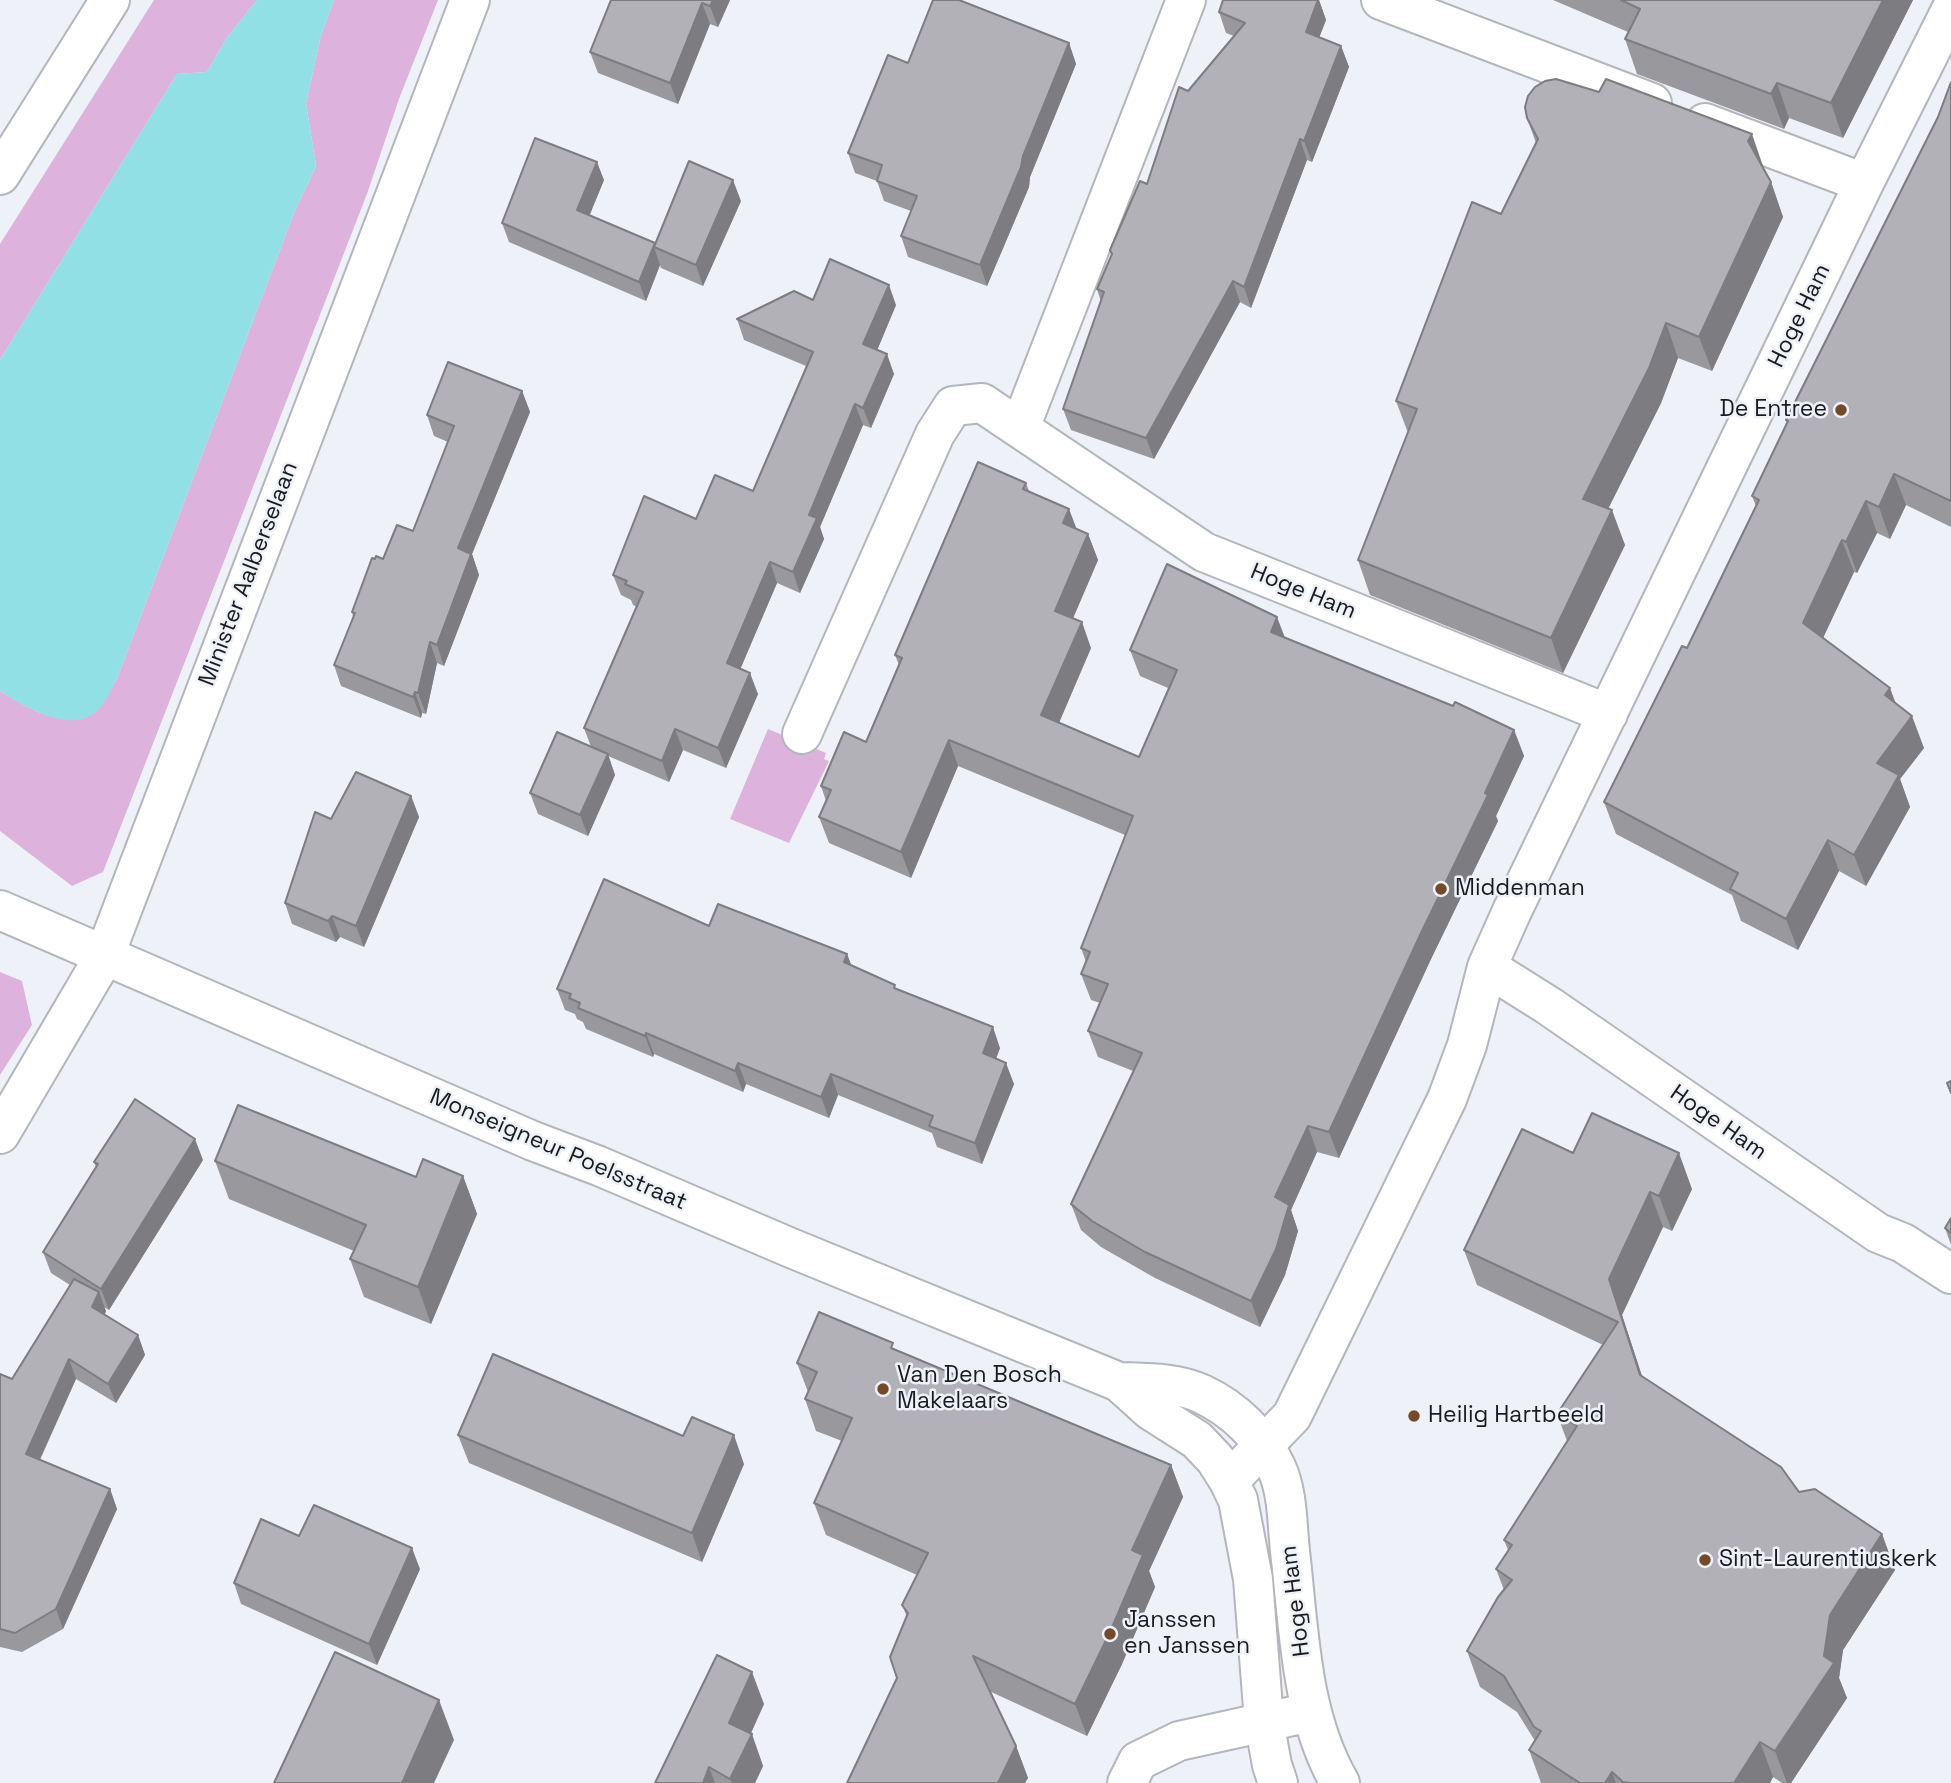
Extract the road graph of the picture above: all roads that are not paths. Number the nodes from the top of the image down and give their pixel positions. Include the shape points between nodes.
1 (110, 0) edge
2 (470, 0) edge
3 (1186, 0) edge
4 (1381, 0) edge
5 (1951, 10) edge
6 (0, 175) edge
7 (1864, 183) junction
8 (1020, 428) junction
9 (1608, 714) junction
10 (802, 734) dead end
11 (0, 910) edge
12 (104, 957) junction
13 (1488, 967) junction
14 (0, 1134) edge
15 (1951, 1273) edge
16 (1119, 1382) junction
17 (1265, 1445) junction
18 (1229, 1480) junction
19 (1311, 1712) junction
20 (1264, 1721) junction
21 (1126, 1783) edge
22 (1279, 1783) edge
23 (1340, 1783) edge

1 - 6 street
2 - 12 street, Minister Aalberselaan
3 - 8 street
4 - 7 street
5 - 7 street, Hoge Ham
7 - 9 street, Hoge Ham
8 - 9 street, Hoge Ham via 1204,552
8 - 10 street, Hoge Ham via 982,403 953,406 935,434
9 - 13 street, Hoge Ham
11 - 12 street, Monseigneur Poelsstraat
12 - 14 street, Minister Aalberselaan
12 - 16 street, Monseigneur Poelsstraat via 520,1135
13 - 15 street, Hoge Ham via 1878,1233
13 - 17 street, Hoge Ham via 1447,1099 1292,1416
16 - 17 street, Monseigneur Poelsstraat via 1165,1383 1201,1393 1231,1411
16 - 18 street, Monseigneur Poelsstraat via 1150,1410 1198,1440
17 - 18 street, Hoge Ham
17 - 19 street, Hoge Ham via 1278,1470 1285,1504
18 - 20 street, Hoge Ham via 1244,1522 1253,1579
19 - 20 street
19 - 23 street, Hoge Ham
20 - 21 street via 1179,1741 1138,1761
20 - 22 street, Hoge Ham

